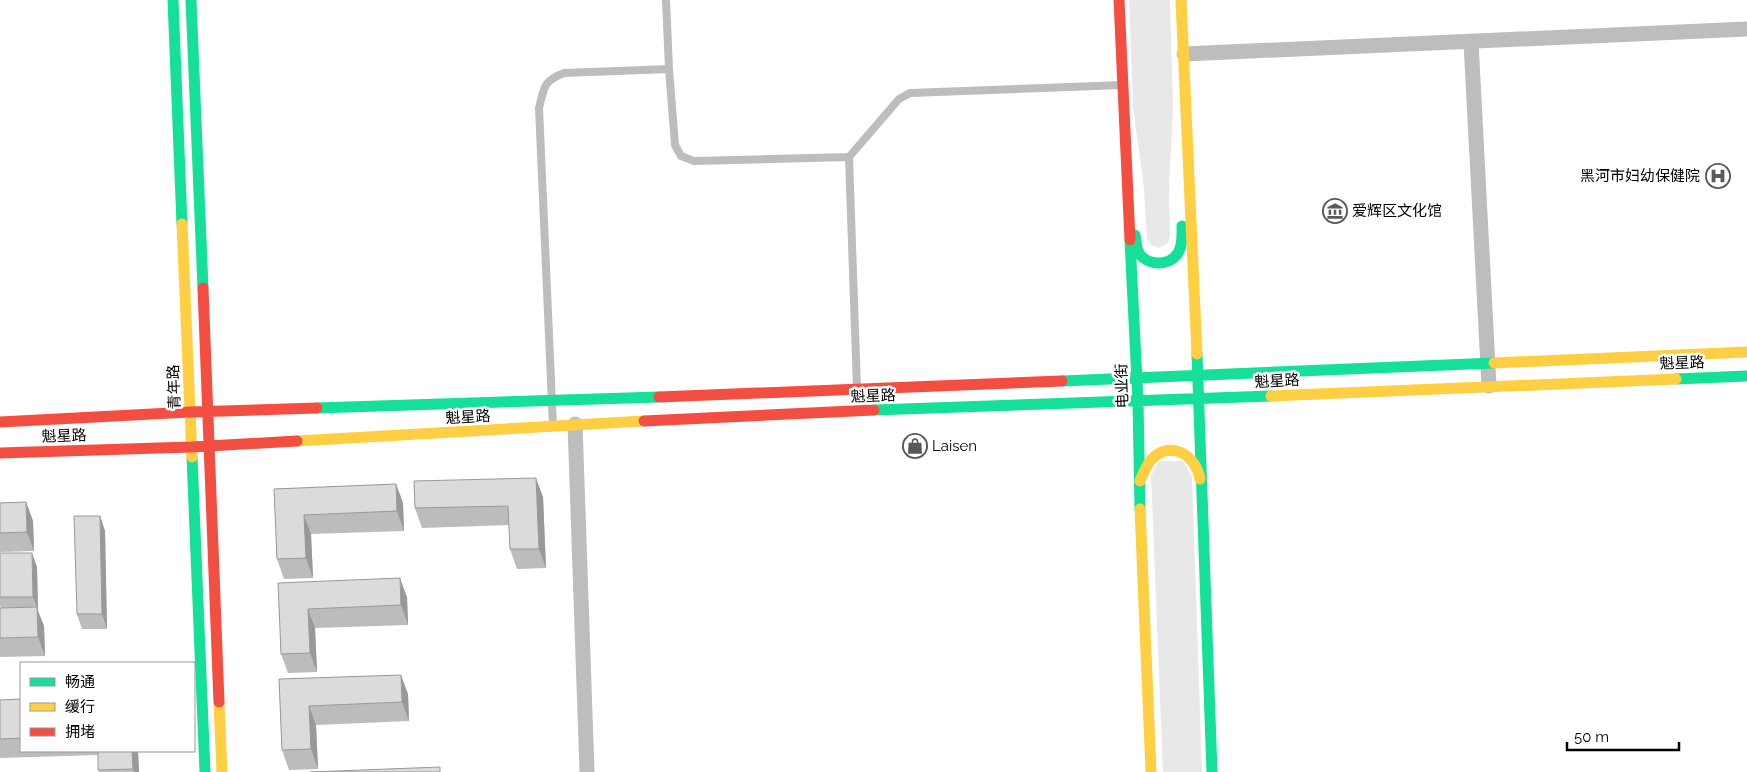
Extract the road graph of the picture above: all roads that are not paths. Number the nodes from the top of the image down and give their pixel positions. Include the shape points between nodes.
1 (173, 0) edge
2 (191, 0) edge
3 (666, 0) edge
4 (1119, 0) edge
5 (1181, 0) edge
6 (1747, 29) edge
7 (1471, 42) junction
8 (1184, 54) junction
9 (669, 69) junction
10 (1123, 85) junction
11 (1188, 144) junction
12 (1126, 150) junction
13 (849, 157) junction
14 (1747, 352) edge
15 (1488, 362) junction
16 (1198, 374) junction
17 (1747, 376) edge
18 (1137, 377) junction
19 (1489, 386) junction
20 (1199, 399) junction
21 (552, 401) junction
22 (857, 401) junction
23 (1138, 401) junction
24 (190, 412) junction
25 (208, 412) junction
26 (0, 422) edge
27 (576, 424) junction
28 (553, 427) junction
29 (210, 445) junction
30 (191, 446) junction
31 (0, 453) edge
32 (1139, 484) junction
33 (1202, 486) junction
34 (205, 772) edge
35 (222, 772) edge
36 (587, 772) edge
37 (1151, 772) edge
38 (1212, 772) edge

1 - 24 street, 青年路
2 - 25 street
3 - 9 lane
4 - 10 street, 电业街
5 - 8 street
6 - 7 street
7 - 8 street
7 - 15 street
8 - 11 street
9 - 13 lane via 675,145 681,156 694,161
9 - 21 lane via 564,73 552,78 544,87 538,108
10 - 12 street, 电业街
10 - 13 lane via 910,93 899,99
11 - 12 street via 1181,185 1182,246 1174,258 1161,264 1147,261 1136,244 1134,192
11 - 16 street
12 - 18 street, 电业街
13 - 22 lane
14 - 15 street, 魁星路
15 - 16 street, 魁星路
15 - 19 street
16 - 18 street, 魁星路
16 - 20 street
17 - 19 street, 魁星路
18 - 22 street, 魁星路
18 - 23 street, 电业街
19 - 20 street, 魁星路
20 - 23 street, 魁星路
20 - 33 street
21 - 22 street, 魁星路
21 - 25 street, 魁星路
21 - 28 lane
22 - 23 street, 魁星路
22 - 27 street, 魁星路
23 - 32 street, 电业街
24 - 25 street, 魁星路
24 - 26 street, 魁星路
24 - 30 street, 青年路
25 - 29 street
27 - 28 street, 魁星路
27 - 36 street
28 - 29 street, 魁星路
29 - 30 street, 魁星路
29 - 35 street
30 - 31 street, 魁星路
30 - 34 street, 青年路
32 - 33 street via 1150,461 1164,451 1172,450 1189,456 1195,462
32 - 37 street, 电业街
33 - 38 street

